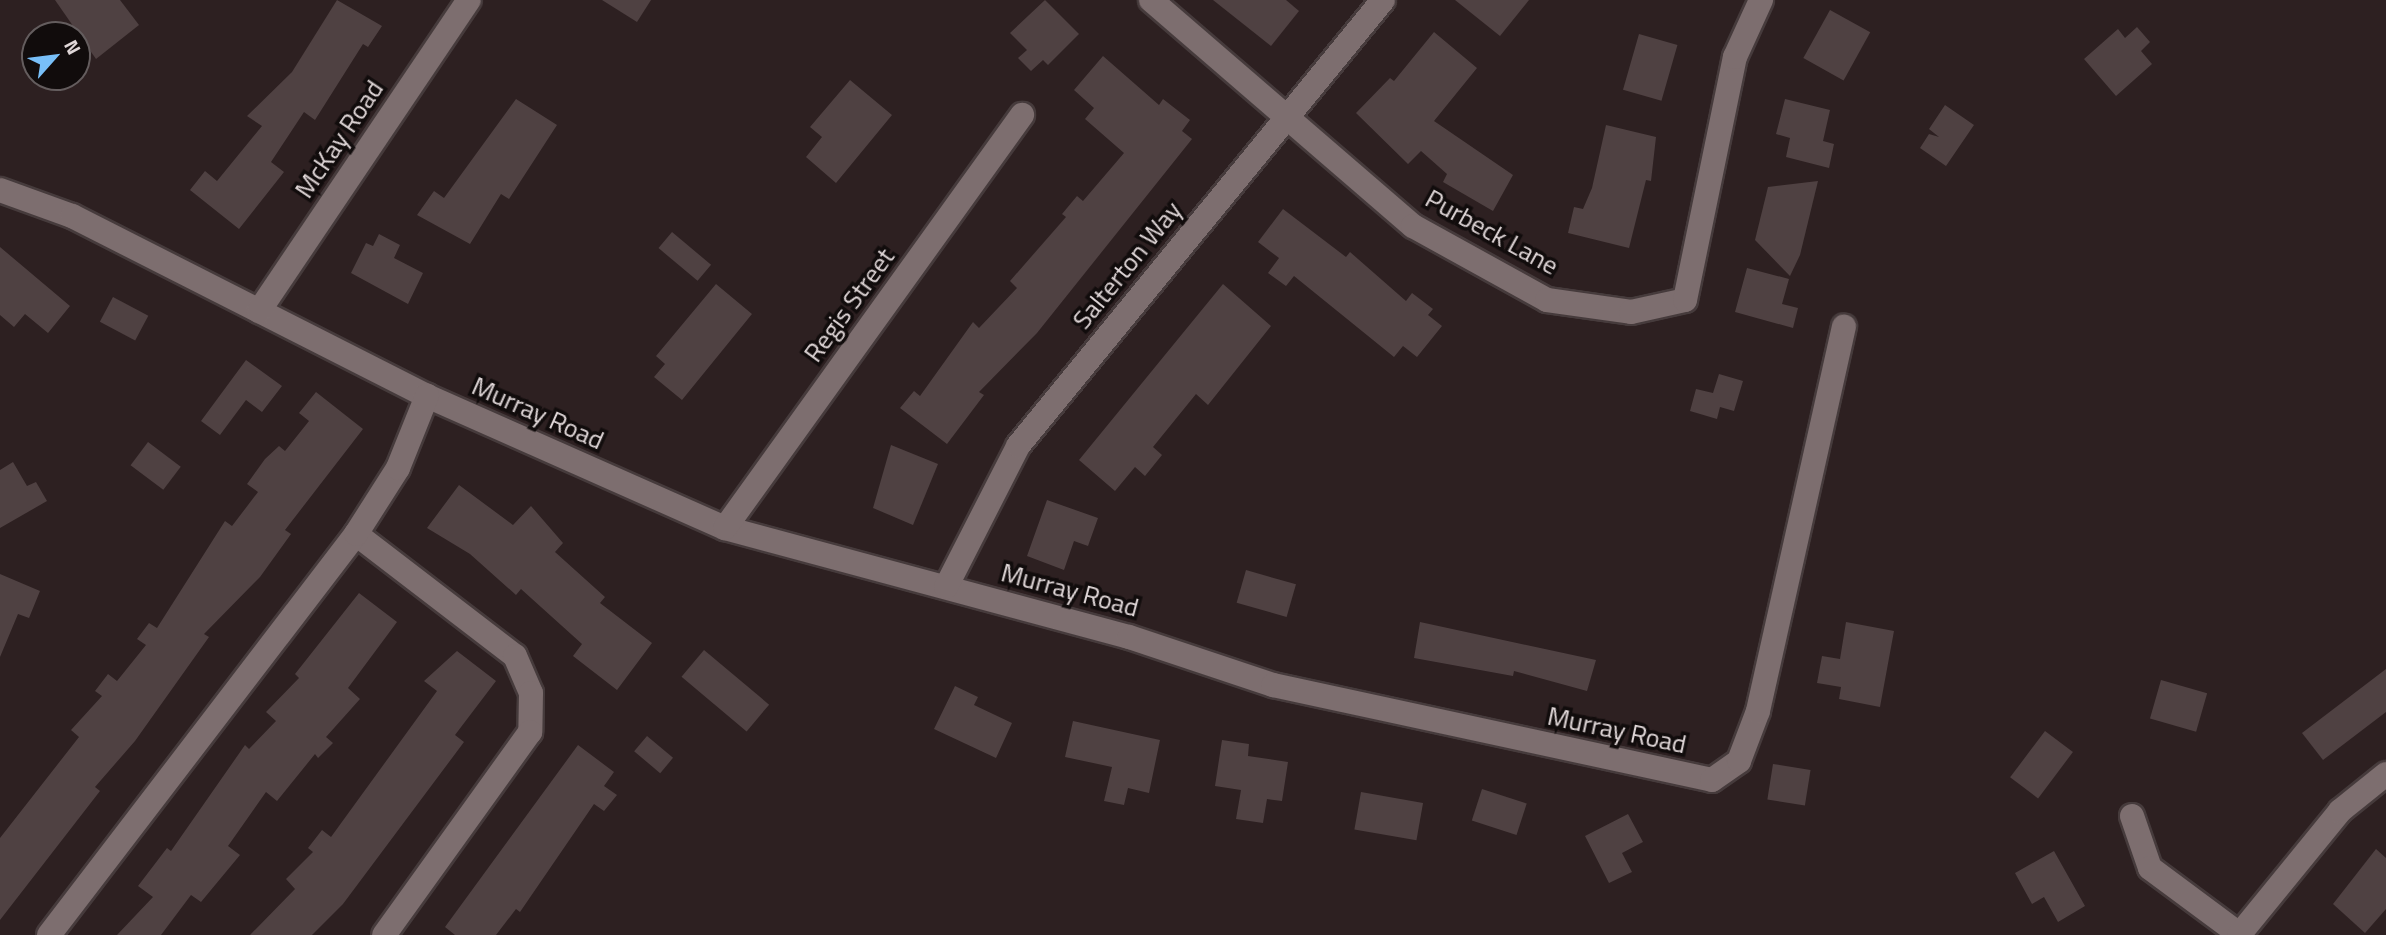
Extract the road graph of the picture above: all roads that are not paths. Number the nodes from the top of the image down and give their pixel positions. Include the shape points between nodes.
1 (469, 0) edge
2 (1150, 0) edge
3 (1383, 0) edge
4 (1762, 0) edge
5 (1021, 116) dead end
6 (1288, 116) junction
7 (0, 190) edge
8 (259, 311) junction
9 (1844, 327) dead end
10 (427, 396) junction
11 (725, 528) junction
12 (356, 534) junction
13 (946, 587) junction
14 (2386, 774) edge
15 (2132, 816) dead end
16 (49, 935) edge
17 (384, 935) edge
18 (2239, 935) edge

1 - 8 street, McKay Road
2 - 6 street
3 - 6 street, Salterton Way
4 - 6 street, Purbeck Lane via 1735,57 1685,300 1631,312 1547,300 1413,226
5 - 11 street, Regis Street
6 - 13 street, Salterton Way via 1018,446
7 - 8 street, Murray Road via 72,216
8 - 10 street, Murray Road
9 - 13 street, Murray Road via 1758,711 1739,761 1712,780 1273,685
10 - 11 street, Murray Road
10 - 12 street via 398,468
11 - 13 street, Murray Road
12 - 16 street
12 - 17 street via 515,656 531,693 530,732
14 - 18 street via 2340,811
15 - 18 street via 2150,868

